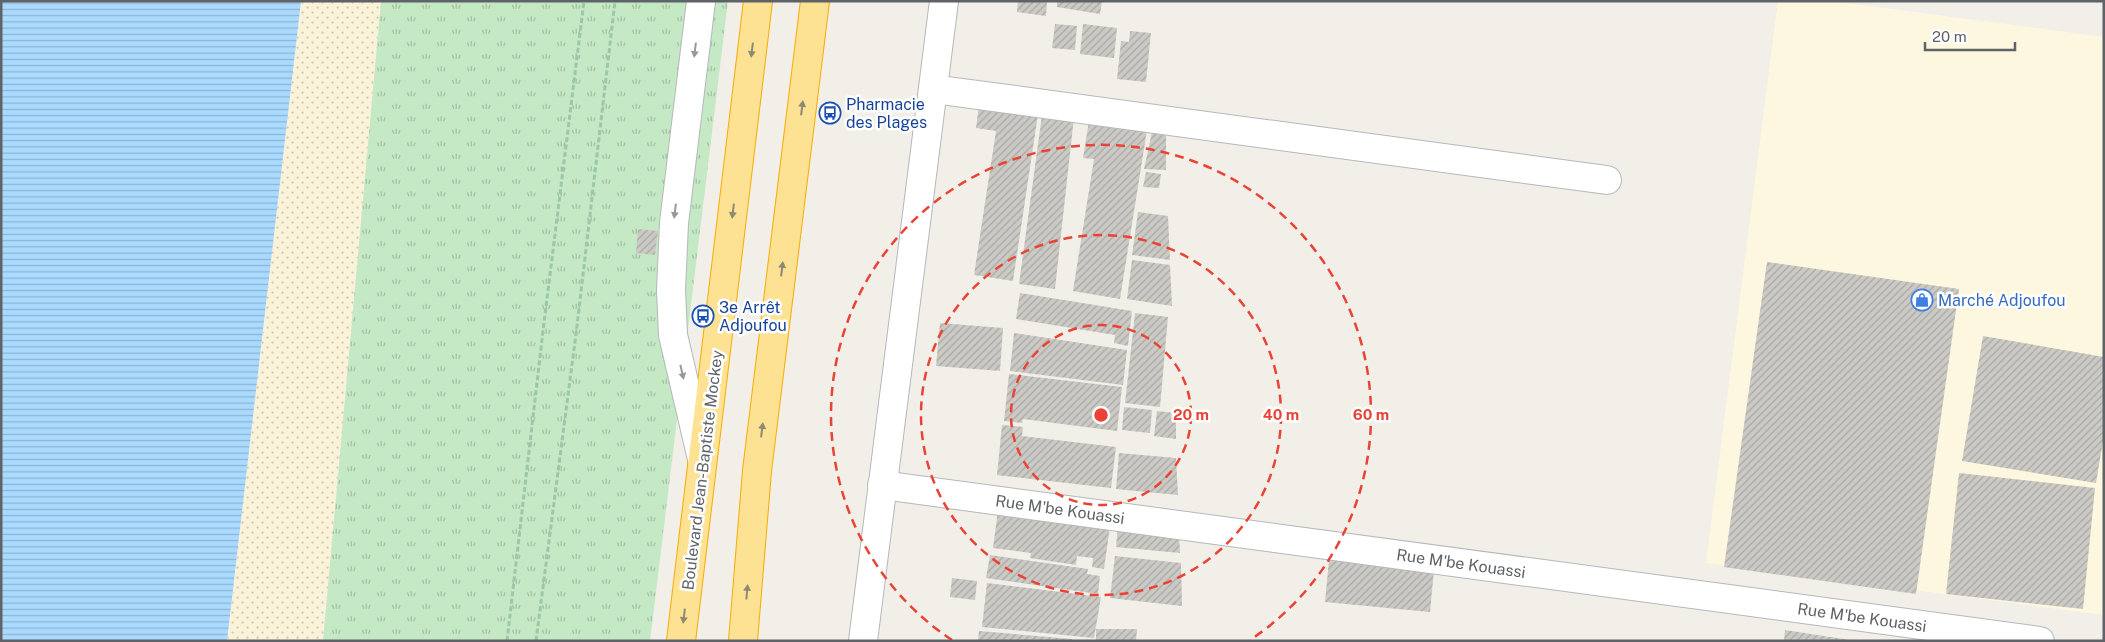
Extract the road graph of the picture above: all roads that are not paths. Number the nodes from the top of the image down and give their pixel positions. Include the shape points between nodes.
1 (701, 1) edge
2 (758, 1) edge
3 (815, 1) edge
4 (944, 1) edge
5 (933, 89) junction
6 (1607, 180) dead end
7 (703, 462) junction
8 (882, 485) junction
9 (1901, 632) edge
10 (681, 641) edge
11 (743, 641) edge
12 (863, 641) edge
13 (2040, 641) edge

1 -> 7 street via 674,223 671,290 673,335
2 -> 7 highway, Boulevard Jean-Baptiste Mockey
11 -> 3 highway via 757,471
4 - 5 street
5 - 6 street
5 - 8 street
7 -> 10 highway, Boulevard Jean-Baptiste Mockey
8 - 9 street, Rue M'be Kouassi
8 - 12 street
9 - 13 street, Rue M'be Kouassi

